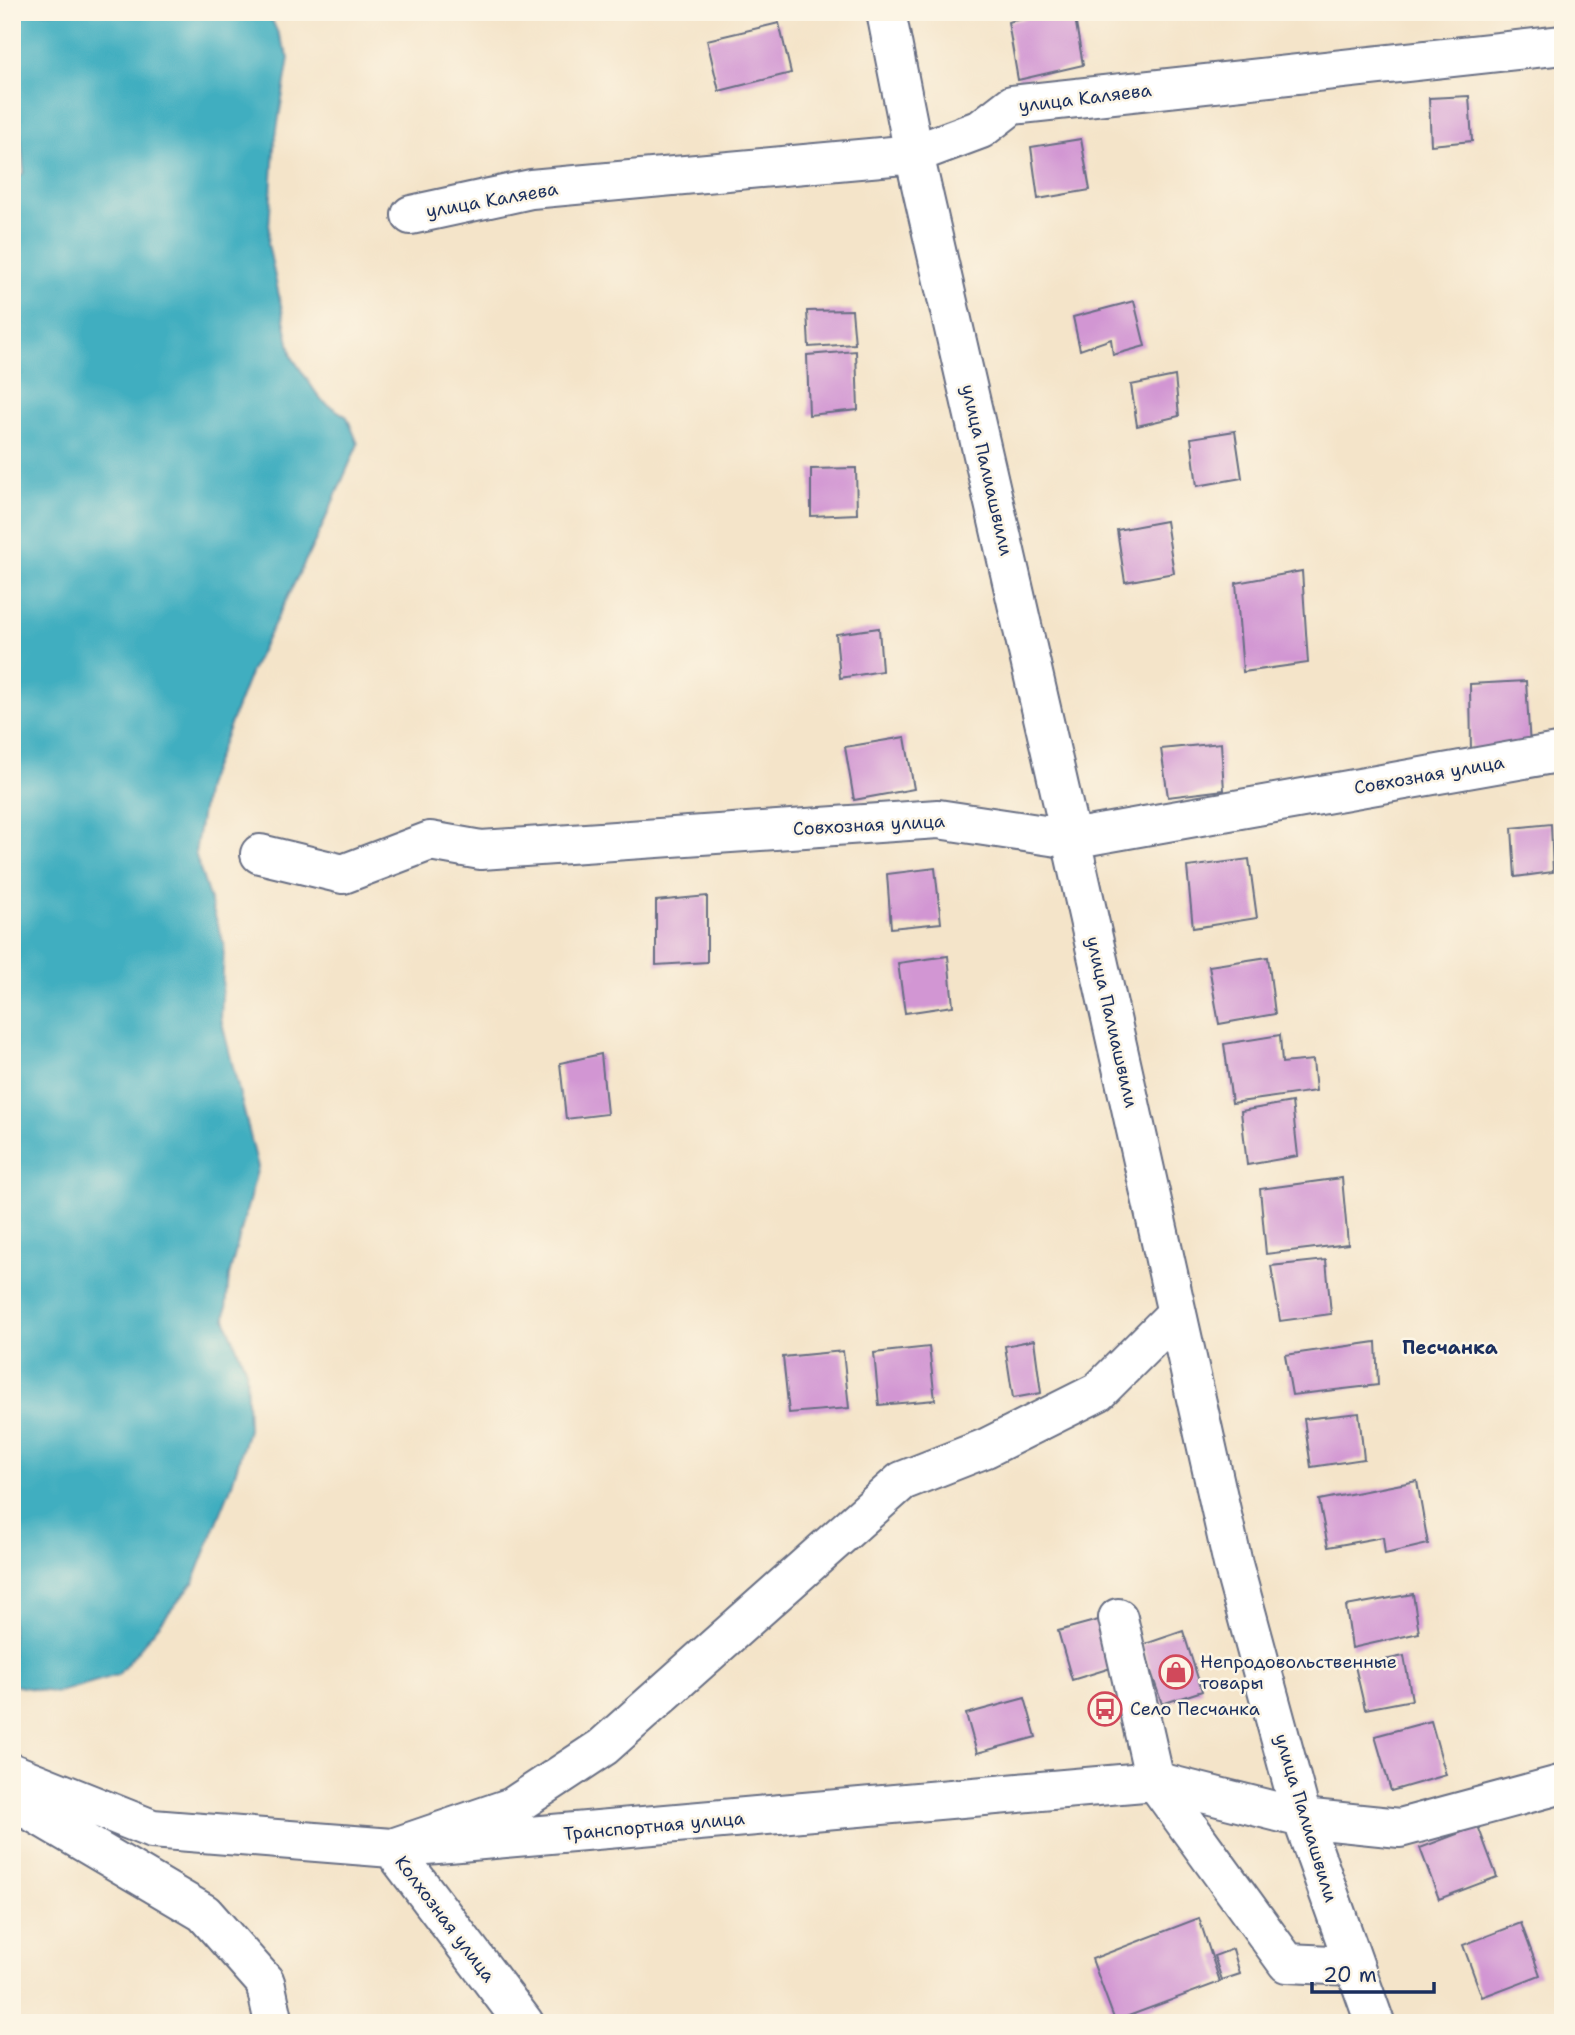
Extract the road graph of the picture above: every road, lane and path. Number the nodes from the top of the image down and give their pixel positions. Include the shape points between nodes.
1 (886, 12) edge
2 (1563, 45) edge
3 (914, 154) junction
4 (411, 215) dead end
5 (1563, 752) edge
6 (1071, 839) junction
7 (260, 854) dead end
8 (1177, 1313) junction
9 (1118, 1618) dead end
10 (12, 1773) edge
11 (1156, 1782) junction
12 (1563, 1784) edge
13 (12, 1800) edge
14 (1302, 1818) junction
15 (392, 1849) junction
16 (1354, 1966) junction
17 (274, 2023) edge
18 (524, 2023) edge
19 (1375, 2023) edge

1 - 3 street, улица Палиашвили
2 - 3 street, улица Каляева via 1012,105 981,129
3 - 4 street, улица Каляева via 531,189
3 - 6 street, улица Палиашвили
5 - 6 street, Совхозная улица
6 - 7 street, Совхозная улица via 938,819 481,850 430,841 343,874
6 - 8 street, улица Палиашвили
8 - 14 street, улица Палиашвили via 1233,1564
8 - 15 street via 1098,1392 986,1448 902,1481 603,1747 512,1807
9 - 11 street
10 - 15 street, Транспортная улица via 152,1829
11 - 14 street, Транспортная улица
11 - 15 street, Транспортная улица
11 - 16 street via 1287,1963
12 - 14 street, Транспортная улица via 1400,1828
13 - 17 street via 204,1913 265,1982
14 - 16 street, улица Палиашвили
15 - 18 street, Колхозная улица
16 - 19 street, улица Палиашвили

